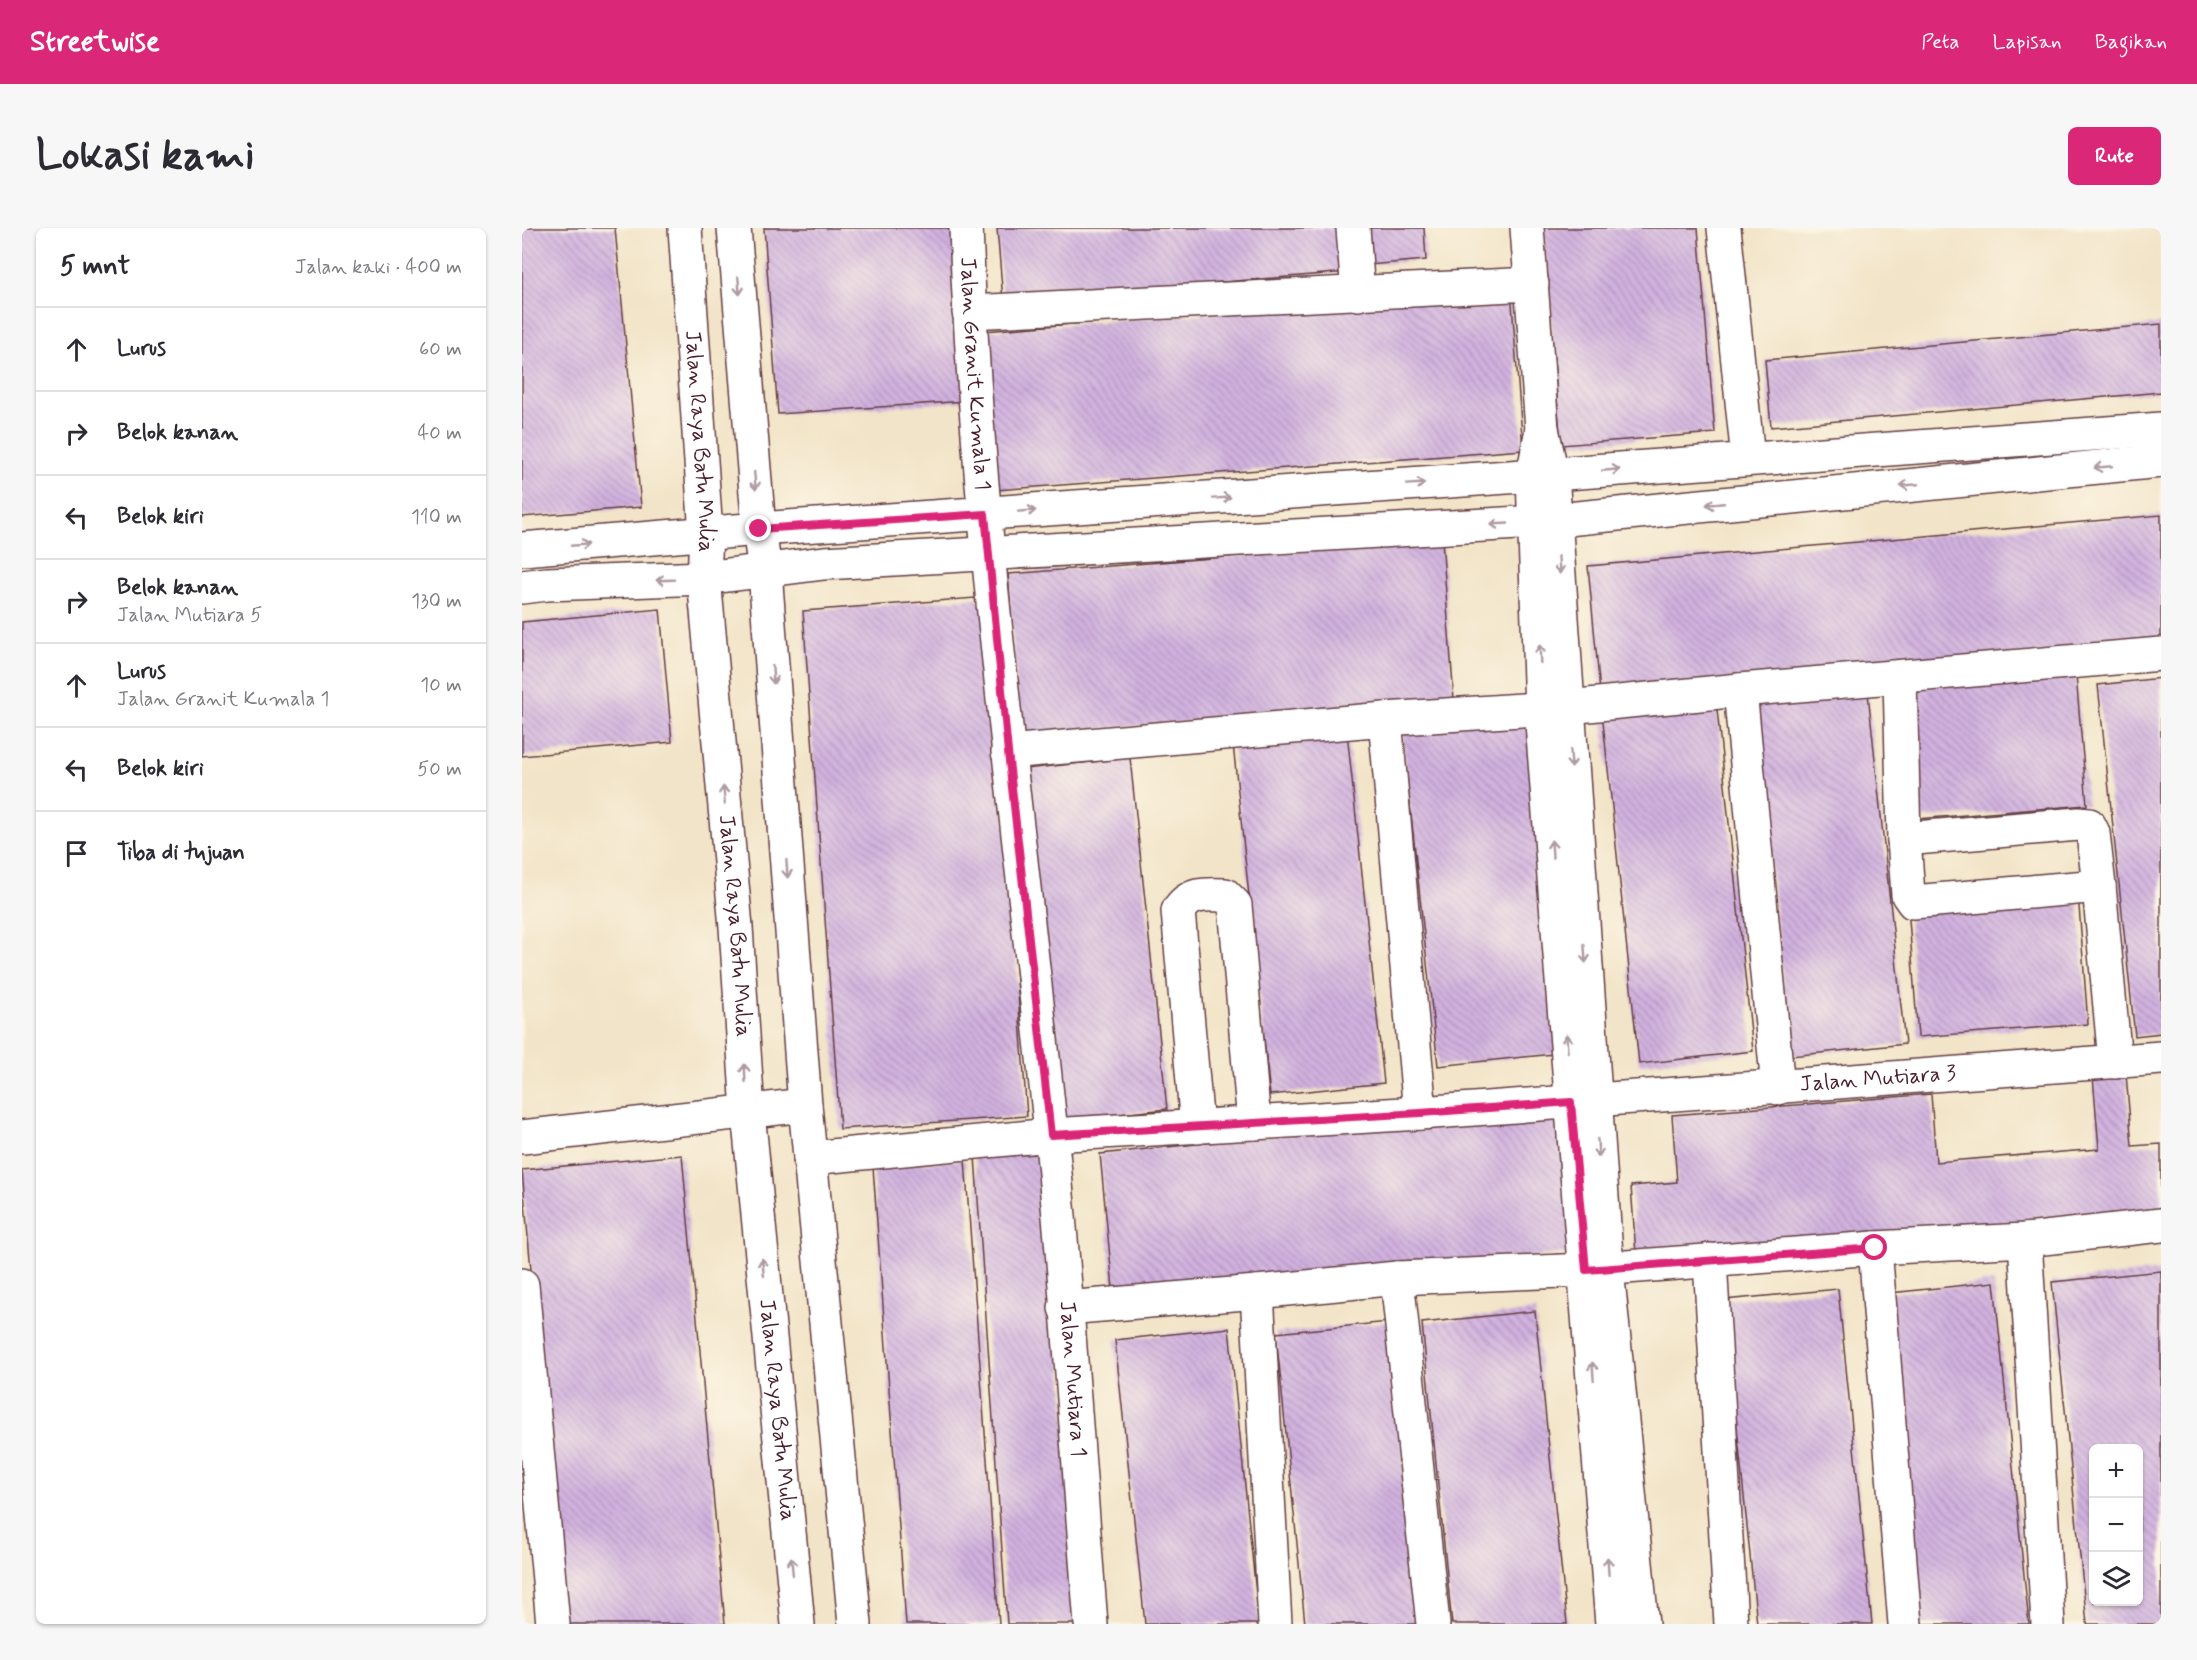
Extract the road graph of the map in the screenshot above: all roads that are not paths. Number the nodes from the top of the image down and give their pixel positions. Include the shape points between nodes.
1 (685, 228) edge
2 (734, 228) edge
3 (966, 228) edge
4 (1353, 228) edge
5 (1527, 228) edge
6 (1724, 228) edge
7 (1532, 284) junction
8 (1358, 294) junction
9 (969, 312) junction
10 (2161, 429) edge
11 (1748, 459) junction
12 (2161, 461) edge
13 (1542, 475) junction
14 (985, 514) junction
15 (1546, 520) junction
16 (759, 529) junction
17 (706, 534) junction
18 (522, 549) edge
19 (988, 553) junction
20 (765, 571) junction
21 (704, 578) junction
22 (522, 587) edge
23 (2161, 654) edge
24 (1900, 678) junction
25 (1740, 690) junction
26 (1555, 708) junction
27 (1385, 719) junction
28 (1008, 752) junction
29 (1904, 839) junction
30 (2099, 886) junction
31 (2161, 1058) edge
32 (2115, 1062) junction
33 (1778, 1088) junction
34 (1583, 1101) junction
35 (805, 1105) junction
36 (748, 1112) junction
37 (1420, 1113) junction
38 (1254, 1123) junction
39 (1197, 1127) junction
40 (1051, 1135) junction
41 (522, 1137) edge
42 (810, 1158) junction
43 (2161, 1226) edge
44 (2025, 1240) junction
45 (1875, 1248) junction
46 (1710, 1260) junction
47 (1596, 1269) junction
48 (1397, 1278) junction
49 (1257, 1292) junction
50 (523, 1302) edge
51 (1065, 1308) junction
52 (531, 1471) edge
53 (553, 1624) edge
54 (798, 1624) edge
55 (855, 1624) edge
56 (1091, 1624) edge
57 (1275, 1624) edge
58 (1433, 1624) edge
59 (1612, 1624) edge
60 (1642, 1624) edge
61 (1731, 1624) edge
62 (1905, 1624) edge
63 (2048, 1624) edge

1 - 17 street, Jalan Raya Batu Mulia
2 -> 16 street
3 - 9 street, Jalan Granit Kumala 1
4 - 8 street
5 - 7 street
6 - 11 street
7 - 8 street
7 - 13 street
8 - 9 street
9 - 14 street, Jalan Granit Kumala 1
10 - 11 street
13 -> 11 street
12 -> 15 street
14 -> 13 street
13 - 15 street
14 - 16 street
14 - 19 street, Jalan Granit Kumala 1
15 -> 19 street
15 - 26 street
16 - 17 street
16 - 20 street
18 -> 17 street
17 - 21 street, Jalan Raya Batu Mulia
19 - 20 street via 824,563
19 - 28 street, Jalan Granit Kumala 1
20 - 21 street
20 -> 35 street
21 -> 22 street
36 -> 21 street, Jalan Raya Batu Mulia via 736,927
23 - 24 street
24 - 25 street
24 - 29 street
25 - 26 street
25 - 33 street
26 - 27 street
26 - 34 street
27 - 28 street
27 - 37 street
28 - 40 street, Jalan Mutiara 1
29 - 30 street via 2089,825
29 - 30 street via 1908,895 1913,902
30 - 32 street
31 - 32 street, Jalan Mutiara 3
32 - 33 street, Jalan Mutiara 3
33 - 34 street, Jalan Mutiara 3
34 - 37 street, Jalan Mutiara 3
34 - 47 street
35 - 36 street
35 - 42 street
36 - 41 street
54 -> 36 street, Jalan Raya Batu Mulia
37 - 38 street, Jalan Mutiara 3
38 - 39 street, Jalan Mutiara 3
38 - 39 street via 1235,905 1225,895 1202,893 1183,903 1178,912
39 - 40 street, Jalan Mutiara 3
40 - 42 street, Jalan Mutiara 3
40 - 51 street, Jalan Mutiara 1
42 - 55 street
43 - 44 street
44 - 45 street
44 - 63 street
45 - 46 street
45 - 62 street
46 - 47 street
46 - 61 street
47 - 48 street
59 -> 47 street
47 - 60 street
48 - 49 street
48 - 58 street
49 - 51 street
49 - 57 street
50 - 52 street
51 - 56 street, Jalan Mutiara 1
52 - 53 street

